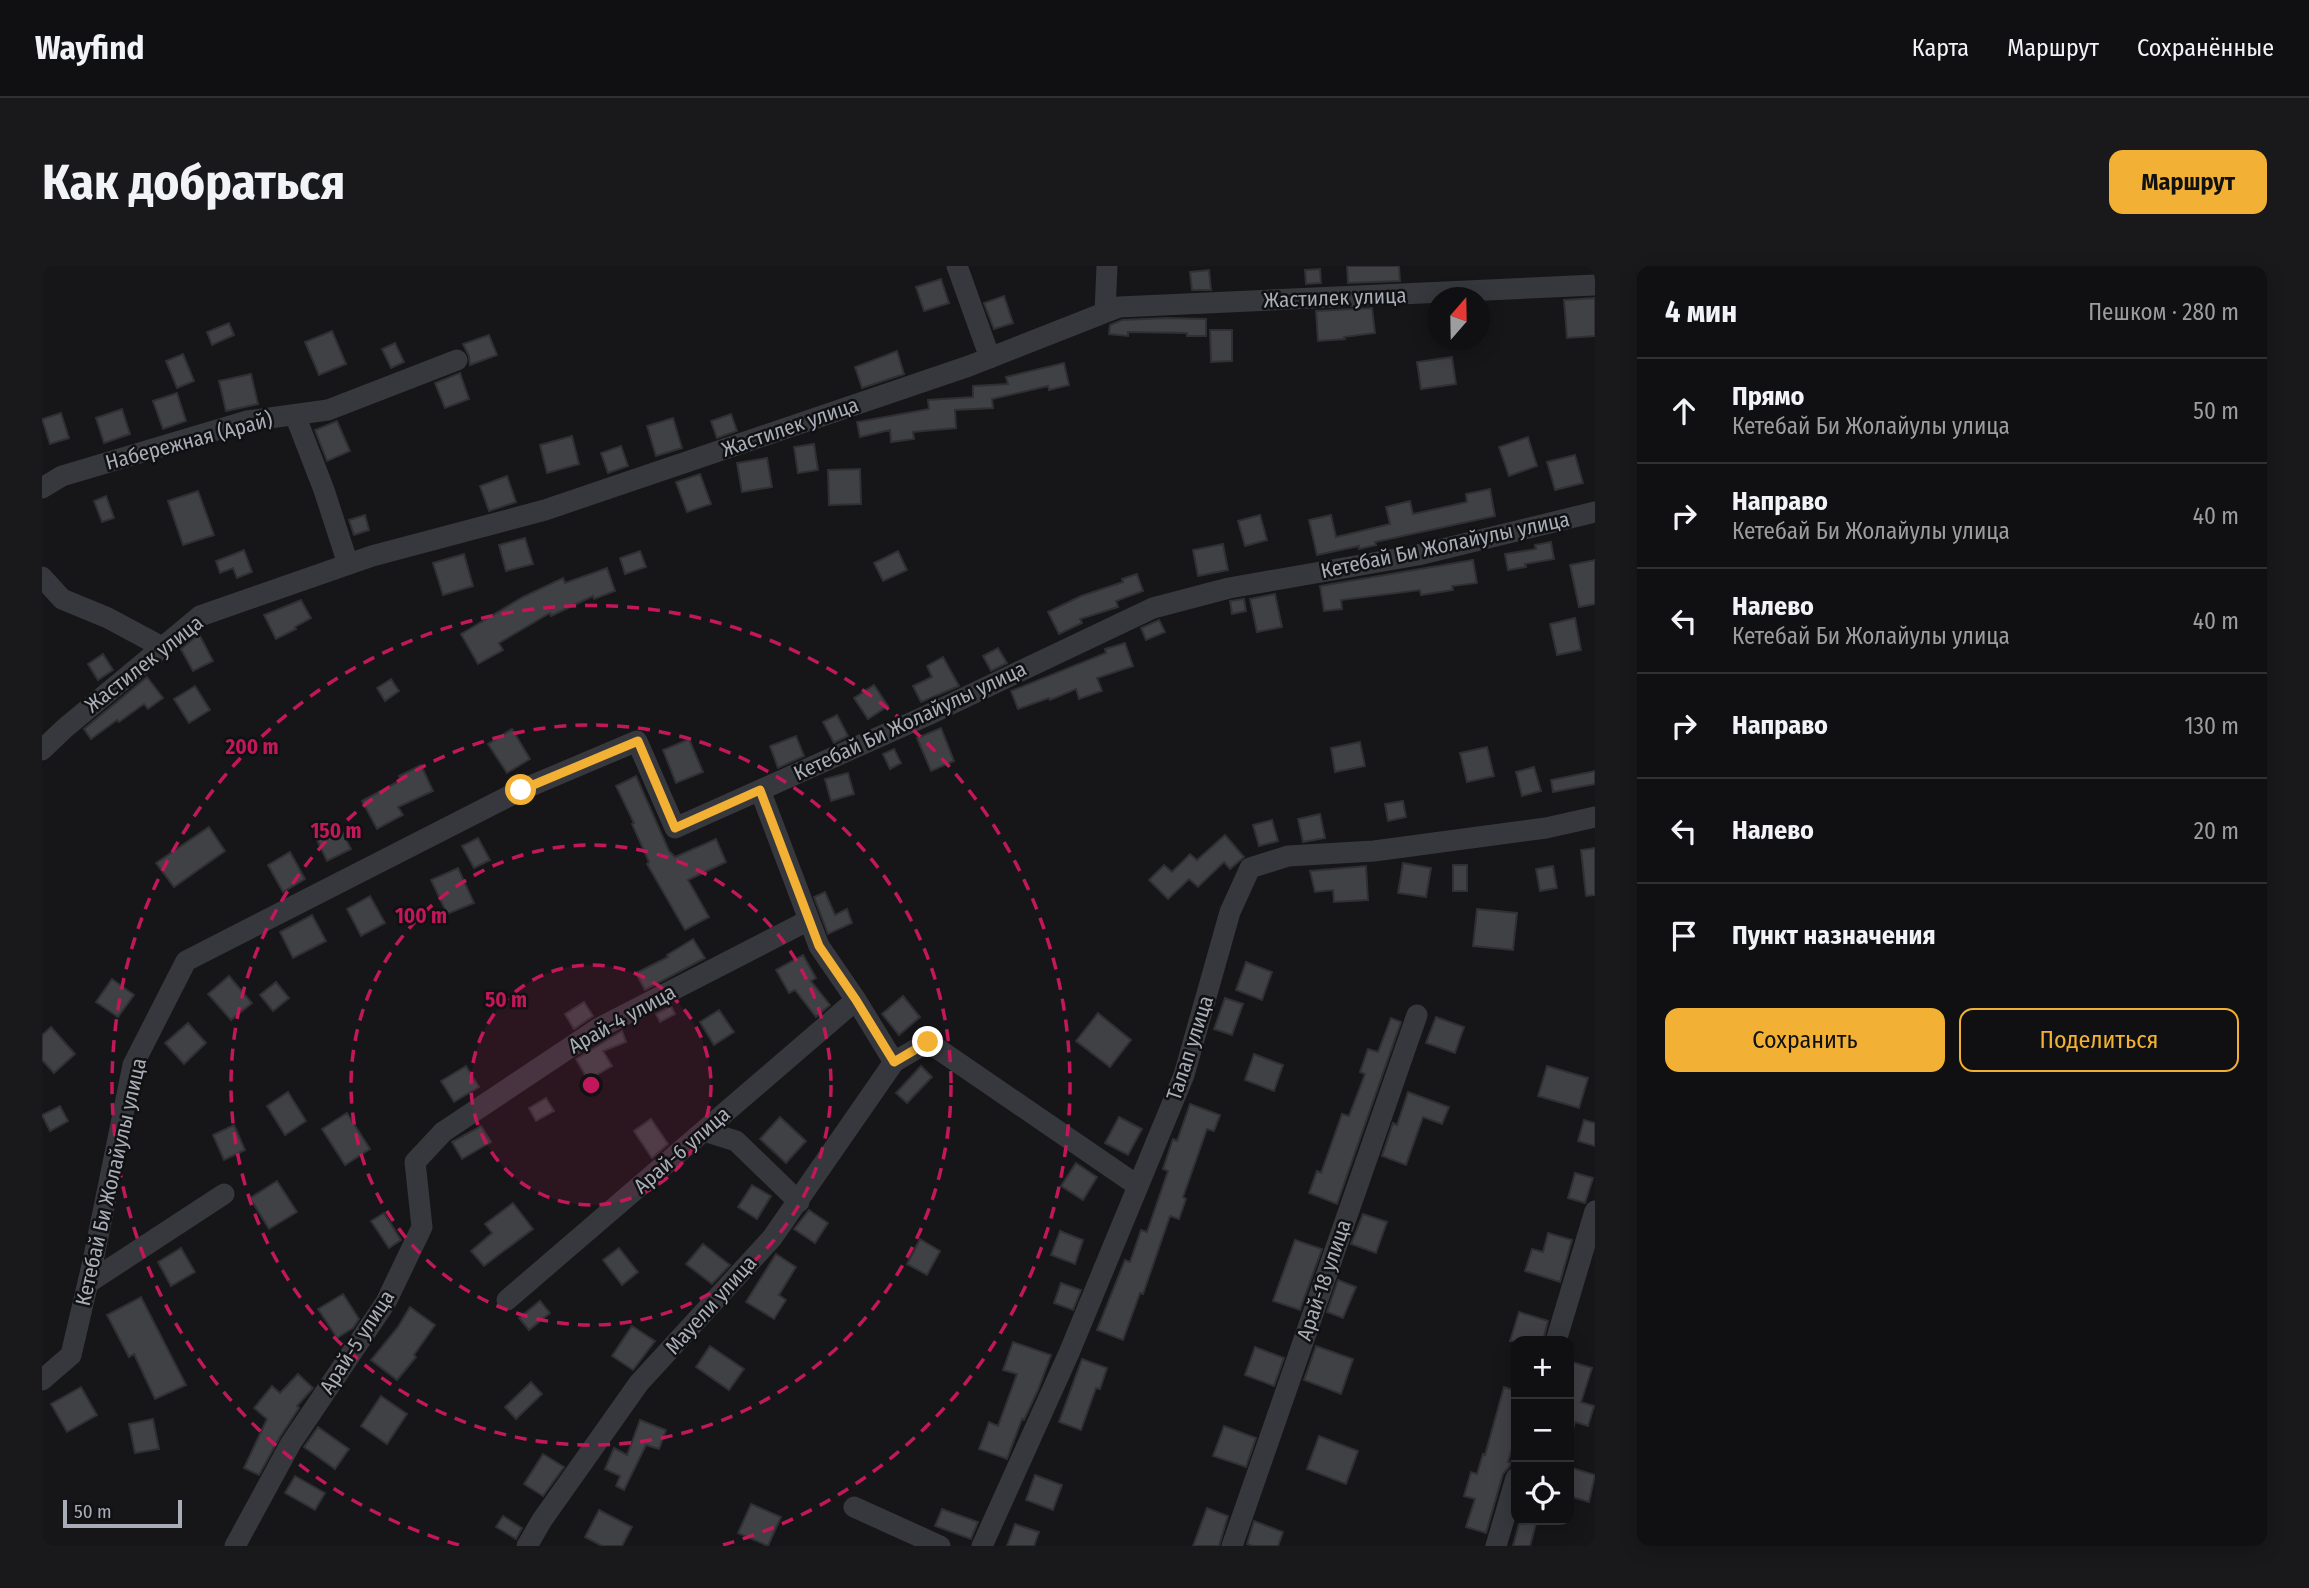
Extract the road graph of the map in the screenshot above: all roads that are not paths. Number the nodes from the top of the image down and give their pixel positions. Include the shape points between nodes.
1 (957, 266) edge
2 (1108, 266) edge
3 (1595, 285) edge
4 (1105, 313) junction
5 (989, 358) junction
6 (457, 360) dead end
7 (295, 415) junction
8 (42, 488) edge
9 (1595, 512) edge
10 (348, 564) junction
11 (42, 577) edge
12 (162, 647) junction
13 (42, 750) edge
14 (760, 790) junction
15 (1595, 817) edge
16 (809, 920) junction
17 (856, 1000) junction
18 (1417, 1015) dead end
19 (894, 1062) junction
20 (704, 1131) junction
21 (443, 1132) joint
22 (1138, 1186) junction
23 (224, 1194) dead end
24 (799, 1202) junction
25 (1595, 1211) edge
26 (88, 1283) junction
27 (507, 1300) dead end
28 (1558, 1336) edge
29 (42, 1380) edge
30 (1511, 1495) edge
31 (853, 1507) dead end
32 (235, 1546) edge
33 (527, 1546) edge
34 (940, 1546) edge
35 (982, 1546) edge
36 (1232, 1546) edge
37 (1496, 1546) edge

1 - 5 street
2 - 4 street
3 - 4 street, Жастилек улица via 1119,307
4 - 5 street, Жастилек улица
5 - 10 street, Жастилек улица via 545,510
6 - 7 street, Набережная (Арай) via 328,410
7 - 8 street, Набережная (Арай) via 247,421 62,476
7 - 10 street
9 - 14 street, Кетебай Би Жолайулы улица via 1418,555 1229,588 1153,608
10 - 12 street, Жастилек улица via 200,616
11 - 12 street via 62,599
12 - 13 street, Жастилек улица
14 - 16 street
14 - 26 street, Кетебай Би Жолайулы улица via 675,828 638,741 521,790 186,961 133,1065
15 - 22 street, Талап улица via 1374,851 1288,856 1250,868 1230,912 1184,1075
16 - 17 street via 819,946
16 - 21 street, Арай-4 улица via 599,1028
17 - 19 street
17 - 20 street, Арай-6 улица
18 - 36 street, Арай-18 улица
19 - 22 street via 928,1042
19 - 24 street, Мауели улица
20 - 24 street via 736,1141
20 - 27 street, Арай-6 улица
21 - 32 street, Арай-5 улица via 415,1162 422,1227 386,1303 291,1443
22 - 35 street, Талап улица
23 - 26 street
24 - 33 street, Мауели улица via 772,1238 639,1383
25 - 28 street
26 - 29 street, Кетебай Би Жолайулы улица via 71,1355
30 - 37 street
31 - 34 street

